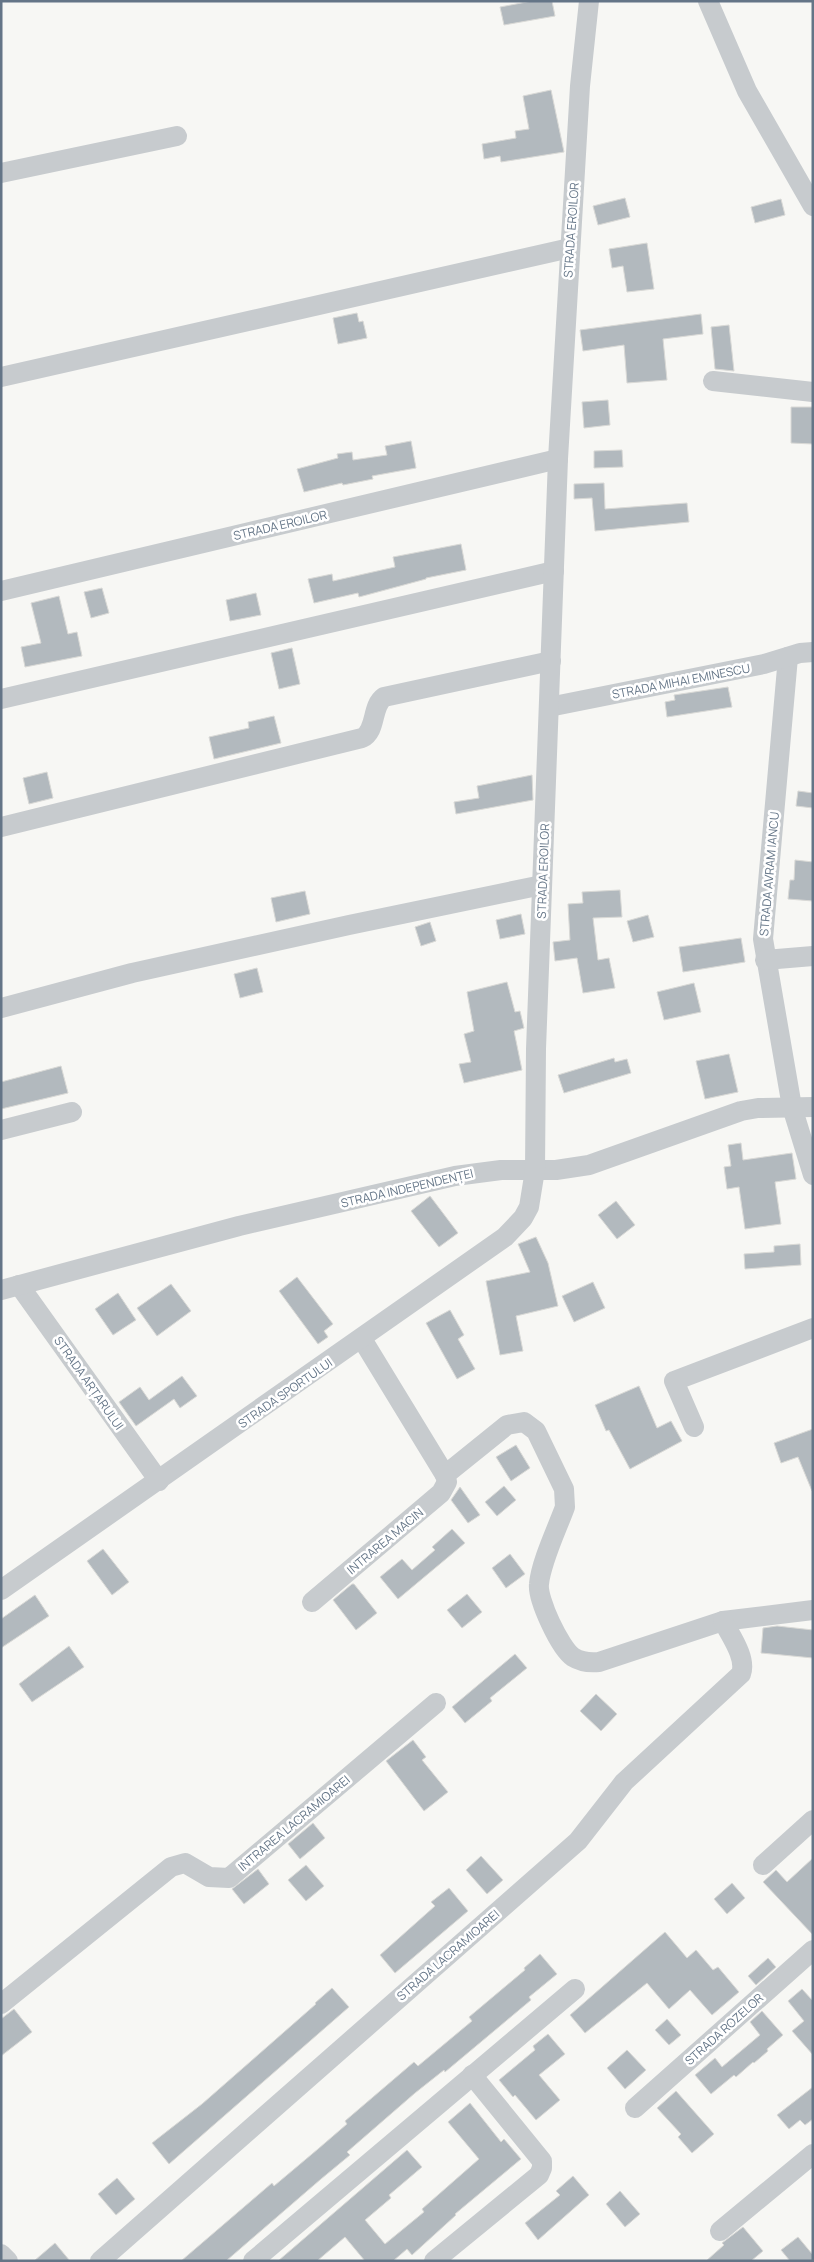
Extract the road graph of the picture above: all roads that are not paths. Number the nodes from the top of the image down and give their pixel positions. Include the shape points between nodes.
1 (589, 1) edge
2 (708, 1) edge
3 (177, 136) dead end
4 (1, 173) edge
5 (813, 206) edge
6 (570, 248) junction
7 (1, 377) edge
8 (713, 381) dead end
9 (813, 392) edge
10 (558, 459) junction
11 (554, 571) junction
12 (1, 591) edge
13 (813, 652) edge
14 (788, 657) junction
15 (551, 661) junction
16 (1, 699) edge
17 (549, 707) junction
18 (1, 827) edge
19 (542, 885) junction
20 (813, 956) edge
21 (766, 960) junction
22 (1, 1008) edge
23 (792, 1107) junction
24 (813, 1107) edge
25 (72, 1112) dead end
26 (1, 1130) edge
27 (535, 1170) junction
28 (813, 1175) edge
29 (10, 1288) edge
30 (813, 1328) edge
31 (362, 1339) junction
32 (694, 1427) dead end
33 (444, 1475) junction
34 (159, 1481) junction
35 (1, 1590) edge
36 (312, 1602) dead end
37 (813, 1610) edge
38 (723, 1621) junction
39 (436, 1704) dead end
40 (813, 1820) edge
41 (762, 1865) dead end
42 (813, 1950) edge
43 (575, 1989) dead end
44 (1, 2004) edge
45 (472, 2076) junction
46 (635, 2108) dead end
47 (813, 2154) edge
48 (720, 2231) dead end
49 (1, 2254) edge
50 (8, 2261) edge
51 (100, 2261) edge
52 (253, 2261) edge
53 (434, 2261) edge

1 - 6 street, STRADA EROILOR
2 - 5 street via 747,91
3 - 4 street
6 - 7 street
6 - 10 street, STRADA EROILOR
8 - 9 street
10 - 11 street, STRADA EROILOR
10 - 12 street, STRADA EROILOR
11 - 15 street, STRADA EROILOR
11 - 16 street
13 - 14 street, STRADA MIHAI EMINESCU
14 - 17 street, STRADA MIHAI EMINESCU
14 - 21 street, STRADA AVRAM IANCU via 763,939
15 - 17 street, STRADA EROILOR
15 - 18 street via 384,697 379,702 368,733 362,738
17 - 19 street, STRADA EROILOR
19 - 22 street via 132,973
19 - 27 street, STRADA EROILOR
20 - 21 street
21 - 23 street, STRADA AVRAM IANCU
23 - 24 street, STRADA INDEPENDENȚEI
23 - 27 street, STRADA INDEPENDENȚEI via 741,1110 589,1165
23 - 28 street, STRADA AVRAM IANCU
25 - 26 street
27 - 29 street, STRADA INDEPENDENȚEI via 501,1170 455,1176 239,1226
27 - 31 street, STRADA SPORTULUI via 529,1207 505,1238
29 - 34 street, STRADA ARȚARULUI
30 - 32 street via 674,1381
31 - 33 street
31 - 34 street, STRADA SPORTULUI
33 - 36 street, INTRAREA MACIN via 447,1482 441,1493
33 - 38 street via 507,1424 524,1422 536,1431 566,1497 540,1577 539,1596 564,1649 572,1656 590,1663 599,1662
34 - 35 street, STRADA SPORTULUI
37 - 38 street
38 - 51 street, STRADA LACRAMIOAREI via 739,1652 743,1668 741,1674 624,1782 578,1841
39 - 44 street, INTRAREA LACRAMIOAREI via 229,1878 210,1877 185,1863 171,1867
40 - 41 street
42 - 46 street, STRADA ROZELOR
43 - 45 street
45 - 52 street
45 - 53 street via 542,2161 542,2168 539,2175
47 - 48 street
49 - 50 street

